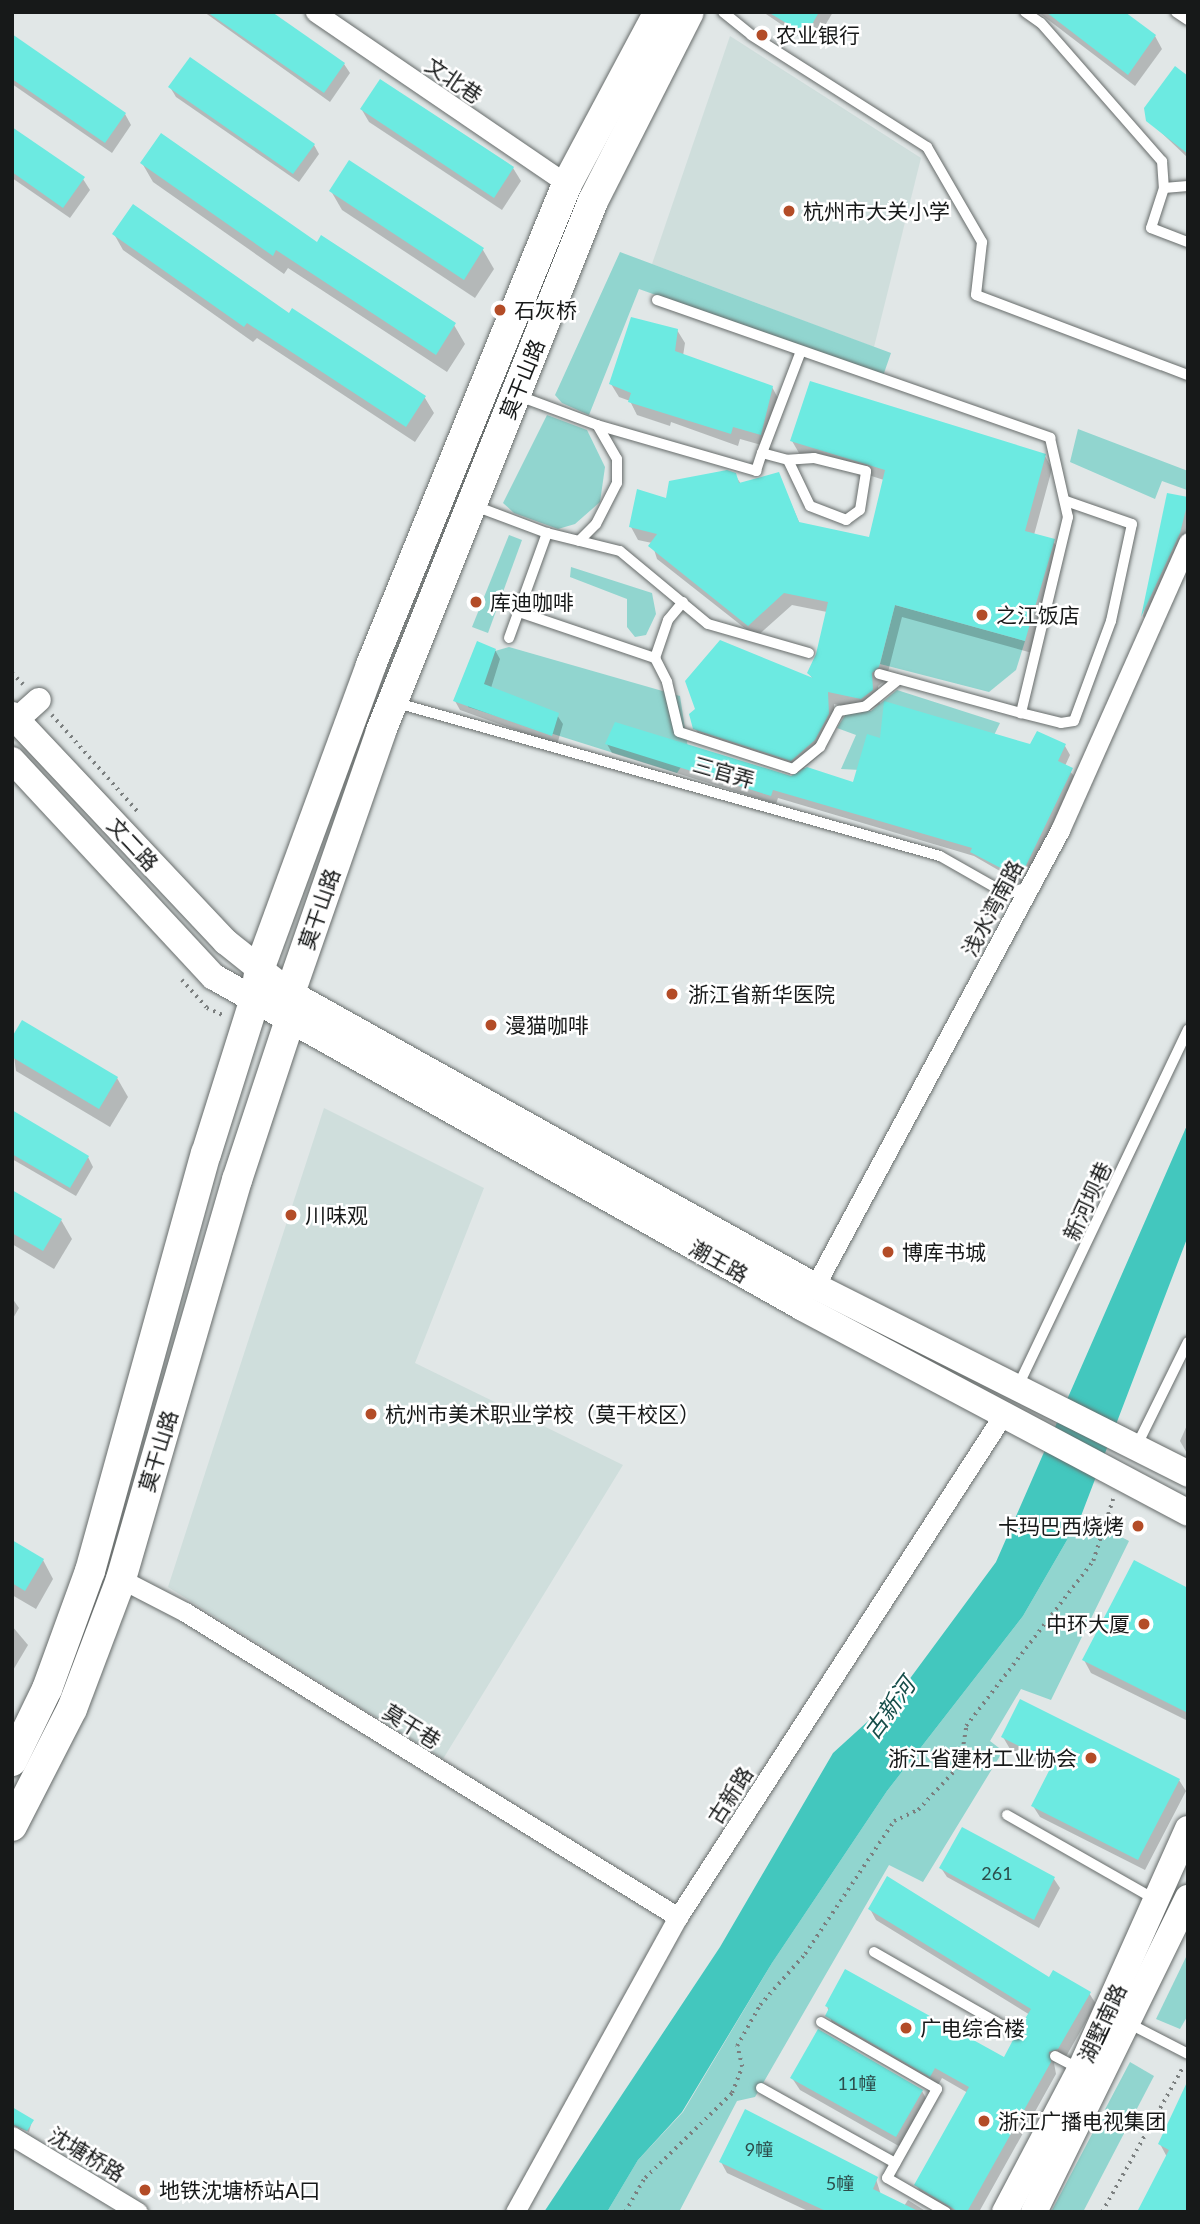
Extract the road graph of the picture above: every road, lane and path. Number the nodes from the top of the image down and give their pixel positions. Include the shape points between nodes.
1 (314, 12) edge
2 (659, 12) edge
3 (689, 12) edge
4 (723, 12) edge
5 (1025, 12) edge
6 (1176, 12) edge
7 (1188, 20) edge
8 (567, 184) junction
9 (1188, 186) edge
10 (1164, 188) junction
11 (1188, 242) edge
12 (657, 300) dead end
13 (801, 351) junction
14 (1188, 376) edge
15 (515, 395) junction
16 (597, 425) junction
17 (762, 453) junction
18 (788, 460) junction
19 (1066, 501) junction
20 (471, 505) junction
21 (547, 533) junction
22 (579, 541) junction
23 (1188, 542) edge
24 (683, 602) junction
25 (519, 612) junction
26 (509, 638) dead end
27 (809, 653) dead end
28 (655, 658) junction
29 (12, 673) edge
30 (879, 674) dead end
31 (898, 680) junction
32 (39, 701) junction
33 (393, 702) junction
34 (1021, 713) junction
35 (14, 720) edge
36 (12, 760) edge
37 (147, 822) dead end
38 (1033, 880) junction
39 (260, 967) junction
40 (290, 993) junction
41 (255, 999) junction
42 (289, 1023) junction
43 (1188, 1030) edge
44 (814, 1286) junction
45 (1188, 1342) edge
46 (1017, 1387) junction
47 (1003, 1415) junction
48 (1126, 1443) junction
49 (1114, 1474) junction
50 (1188, 1474) edge
51 (1188, 1513) edge
52 (121, 1579) junction
53 (12, 1761) edge
54 (1007, 1815) dead end
55 (12, 1826) edge
56 (1188, 1829) edge
57 (1188, 1898) edge
58 (1160, 1902) junction
59 (678, 1917) junction
60 (874, 1952) dead end
61 (821, 2022) dead end
62 (1130, 2024) junction
63 (1017, 2034) dead end
64 (1188, 2055) edge
65 (1055, 2056) dead end
66 (1080, 2070) junction
67 (761, 2088) dead end
68 (12, 2136) edge
69 (895, 2163) junction
70 (138, 2212) edge
71 (514, 2212) edge
72 (625, 2212) edge
73 (946, 2212) edge
74 (1005, 2212) edge
75 (1034, 2212) edge
76 (1102, 2212) edge

1 - 8 street, 文北巷
2 - 8 main road, 莫干山路
3 - 15 main road, 莫干山路 via 593,201
4 - 14 lane via 751,35 927,147 982,242 976,295
5 - 10 lane via 1041,23 1162,161
6 - 7 lane
8 - 39 main road, 莫干山路 via 371,665
9 - 10 lane
10 - 11 lane via 1151,228
12 - 13 lane
13 - 17 lane
13 - 19 lane via 1050,439
15 - 16 lane
15 - 20 main road, 莫干山路
16 - 17 lane via 756,471
16 - 22 lane via 617,459 617,483 596,524
17 - 18 lane
18 - 18 lane via 810,506 846,520 860,510 866,471 814,457
19 - 34 lane via 1068,517
19 - 34 lane via 1132,524 1111,621 1074,721 1060,723
20 - 21 lane
20 - 33 main road, 莫干山路
21 - 22 lane
21 - 25 lane
22 - 24 lane via 621,551
23 - 38 street, 浅水湾南路 via 1060,830
24 - 27 lane via 708,624
24 - 28 lane via 668,620
25 - 26 lane
25 - 28 lane
28 - 31 lane via 667,682 679,732 793,769 820,747 839,711 866,706
29 - 32 path
30 - 31 lane
31 - 34 lane
32 - 35 street
32 - 37 path
33 - 38 lane, 三官弄 via 940,856 1007,894 1021,891
33 - 40 main road, 莫干山路
35 - 39 main road, 文二路 via 226,942
36 - 41 main road, 文二路 via 214,977
38 - 44 street, 浅水湾南路
39 - 40 main road, 潮王路
39 - 41 main road, 莫干山路
40 - 42 main road, 莫干山路
40 - 44 main road, 潮王路
41 - 42 main road, 潮王路
41 - 53 main road, 莫干山路 via 206,1154 90,1571 47,1689
42 - 47 main road, 潮王路
42 - 52 main road, 莫干山路 via 237,1180
43 - 46 lane, 新河坝巷
44 - 46 main road, 潮王路
45 - 48 lane
46 - 48 main road, 潮王路
47 - 49 main road, 潮王路
47 - 59 street, 古新路
48 - 50 main road, 潮王路
49 - 51 main road, 潮王路
49 - 72 path via 1093,1561 966,1726 960,1765 918,1810 894,1821 806,1954 760,2005 737,2046 742,2067 732,2093 645,2178
52 - 55 main road, 莫干山路 via 72,1709
52 - 59 street, 莫干巷 via 185,1612
54 - 58 lane
56 - 58 main road, 湖墅南路
57 - 62 main road, 湖墅南路
58 - 66 main road, 湖墅南路
59 - 71 street, 古新路
60 - 63 lane
61 - 69 lane via 937,2089
62 - 64 lane
62 - 75 main road, 湖墅南路
64 - 76 path
65 - 66 lane
66 - 74 main road, 湖墅南路
67 - 69 lane
68 - 70 street, 沈塘桥路
69 - 73 lane via 887,2178

